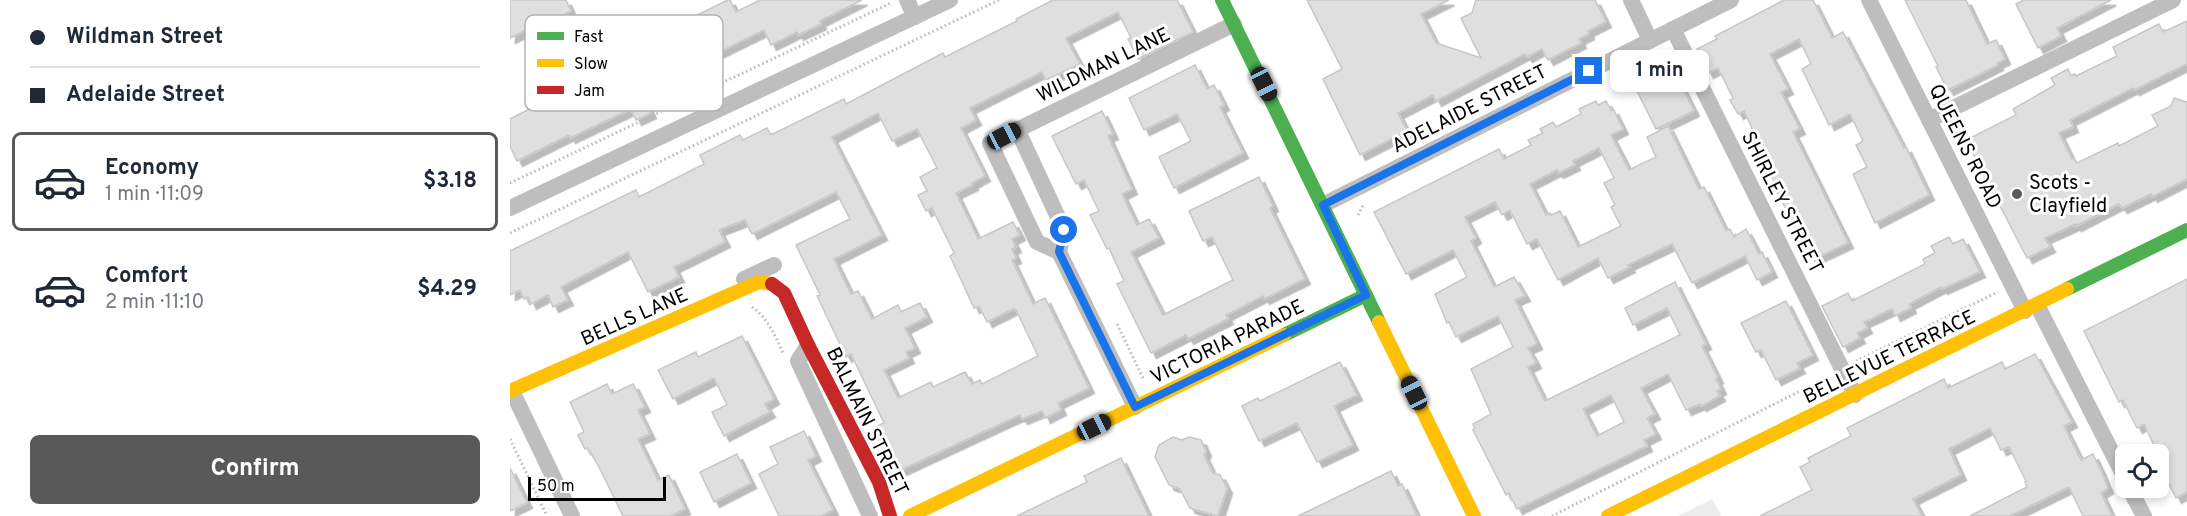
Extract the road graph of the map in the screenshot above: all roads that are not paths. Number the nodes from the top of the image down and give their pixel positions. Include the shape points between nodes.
1 (907, 0) edge
2 (950, 0) edge
3 (1222, 0) edge
4 (1631, 0) edge
5 (1731, 0) edge
6 (1869, 0) edge
7 (2174, 0) edge
8 (915, 17) junction
9 (1234, 24) junction
10 (1673, 29) junction
11 (1650, 40) junction
12 (723, 108) edge
13 (716, 111) edge
14 (1929, 120) junction
15 (1017, 129) junction
16 (1323, 205) junction
17 (510, 208) edge
18 (2187, 230) edge
19 (1059, 252) junction
20 (774, 265) dead end
21 (774, 284) joint
22 (1366, 295) junction
23 (2031, 308) junction
24 (694, 311) junction
25 (808, 345) junction
26 (511, 391) edge
27 (1855, 394) junction
28 (1135, 407) junction
29 (2115, 460) edge
30 (2134, 498) edge
31 (572, 516) edge
32 (870, 516) edge
33 (890, 516) edge
34 (910, 516) edge
35 (1474, 516) edge
36 (1608, 516) edge
37 (2144, 516) edge

1 - 8 street
2 - 8 street
3 - 9 street
4 - 11 street
5 - 10 street, ADELAIDE STREET
6 - 14 street, QUEENS ROAD
7 - 14 street
8 - 12 street
9 - 15 street, WILDMAN LANE
9 - 16 street
10 - 11 street, ADELAIDE STREET
10 - 27 street, SHIRLEY STREET
11 - 16 street, ADELAIDE STREET
13 - 17 street
14 - 23 street, QUEENS ROAD
15 - 19 street via 1064,230
15 - 19 street, WILDMAN LANE via 990,143 1037,242
16 - 22 street
18 - 23 street, BELLEVUE TERRACE
19 - 28 street
20 - 24 street via 705,297
21 - 24 street, BELLS LANE via 759,282
21 - 25 street, BALMAIN STREET via 784,293
22 - 28 street, VICTORIA PARADE
22 - 35 street
23 - 27 street, BELLEVUE TERRACE
23 - 29 street, QUEENS ROAD
24 - 26 street, BELLS LANE
25 - 32 street, BALMAIN STREET via 798,361
25 - 33 street, BALMAIN STREET via 879,482
26 - 31 street
27 - 36 street, BELLEVUE TERRACE
28 - 34 street, VICTORIA PARADE
30 - 37 street

